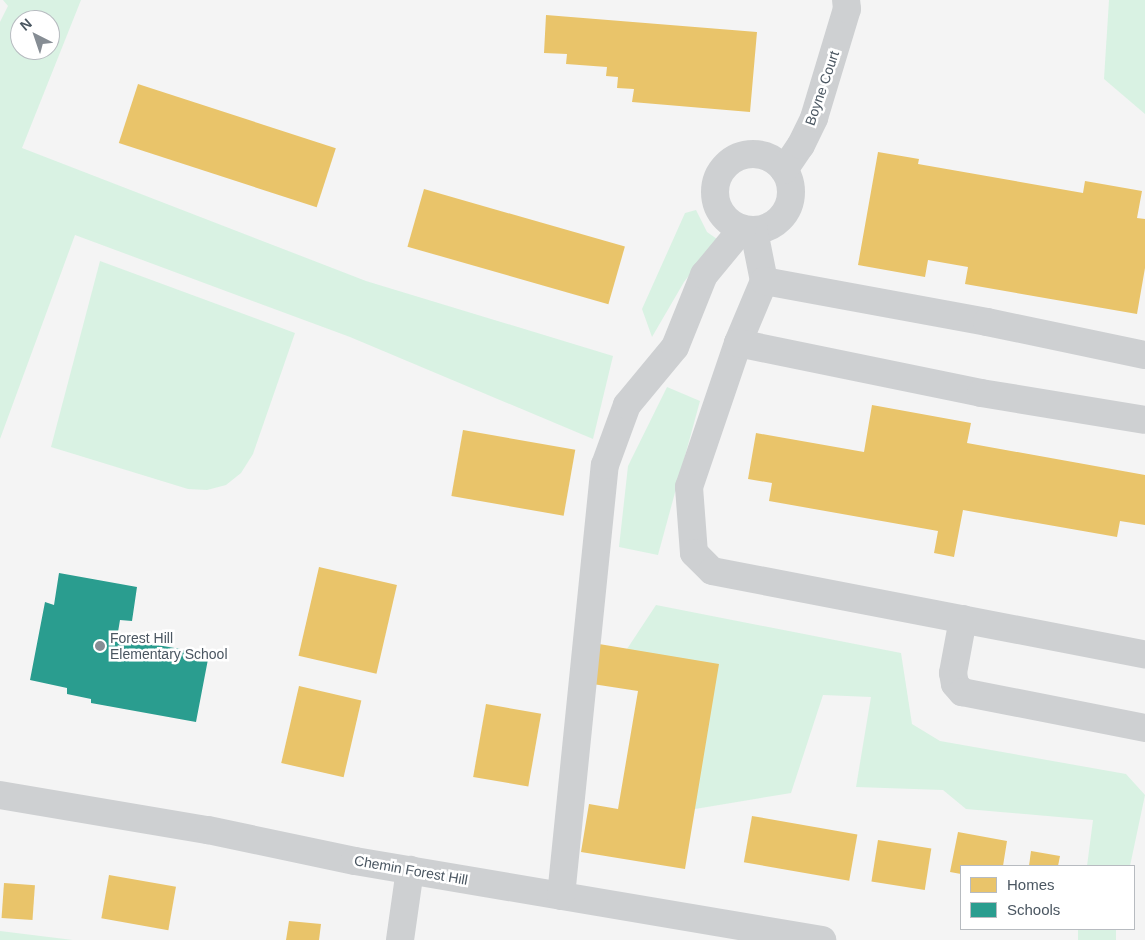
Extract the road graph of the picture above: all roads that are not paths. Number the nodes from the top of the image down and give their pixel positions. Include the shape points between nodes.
1 (846, 0) edge
2 (784, 170) junction
3 (748, 230) junction
4 (764, 281) junction
5 (738, 343) junction
6 (1145, 355) edge
7 (1145, 420) edge
8 (963, 619) junction
9 (1145, 654) edge
10 (1145, 728) edge
11 (0, 795) edge
12 (410, 870) junction
13 (561, 896) junction
14 (400, 940) edge
15 (822, 940) edge

1 - 2 street, Boyne Court via 847,9 814,118 802,145
2 - 3 street via 791,186 786,212 777,222
2 - 3 street via 767,156 754,153 729,162 720,172 715,183 717,206 731,224
3 - 4 street
3 - 13 street via 704,275 675,347 627,405 605,465
4 - 5 street
4 - 6 street
5 - 7 street via 981,393
5 - 8 street via 689,487 694,553 712,571
8 - 9 street
8 - 10 street via 954,673 955,684 962,692
11 - 12 street, Chemin Forest Hill via 208,830
12 - 13 street, Chemin Forest Hill
12 - 14 street
13 - 15 street, Chemin Forest Hill

